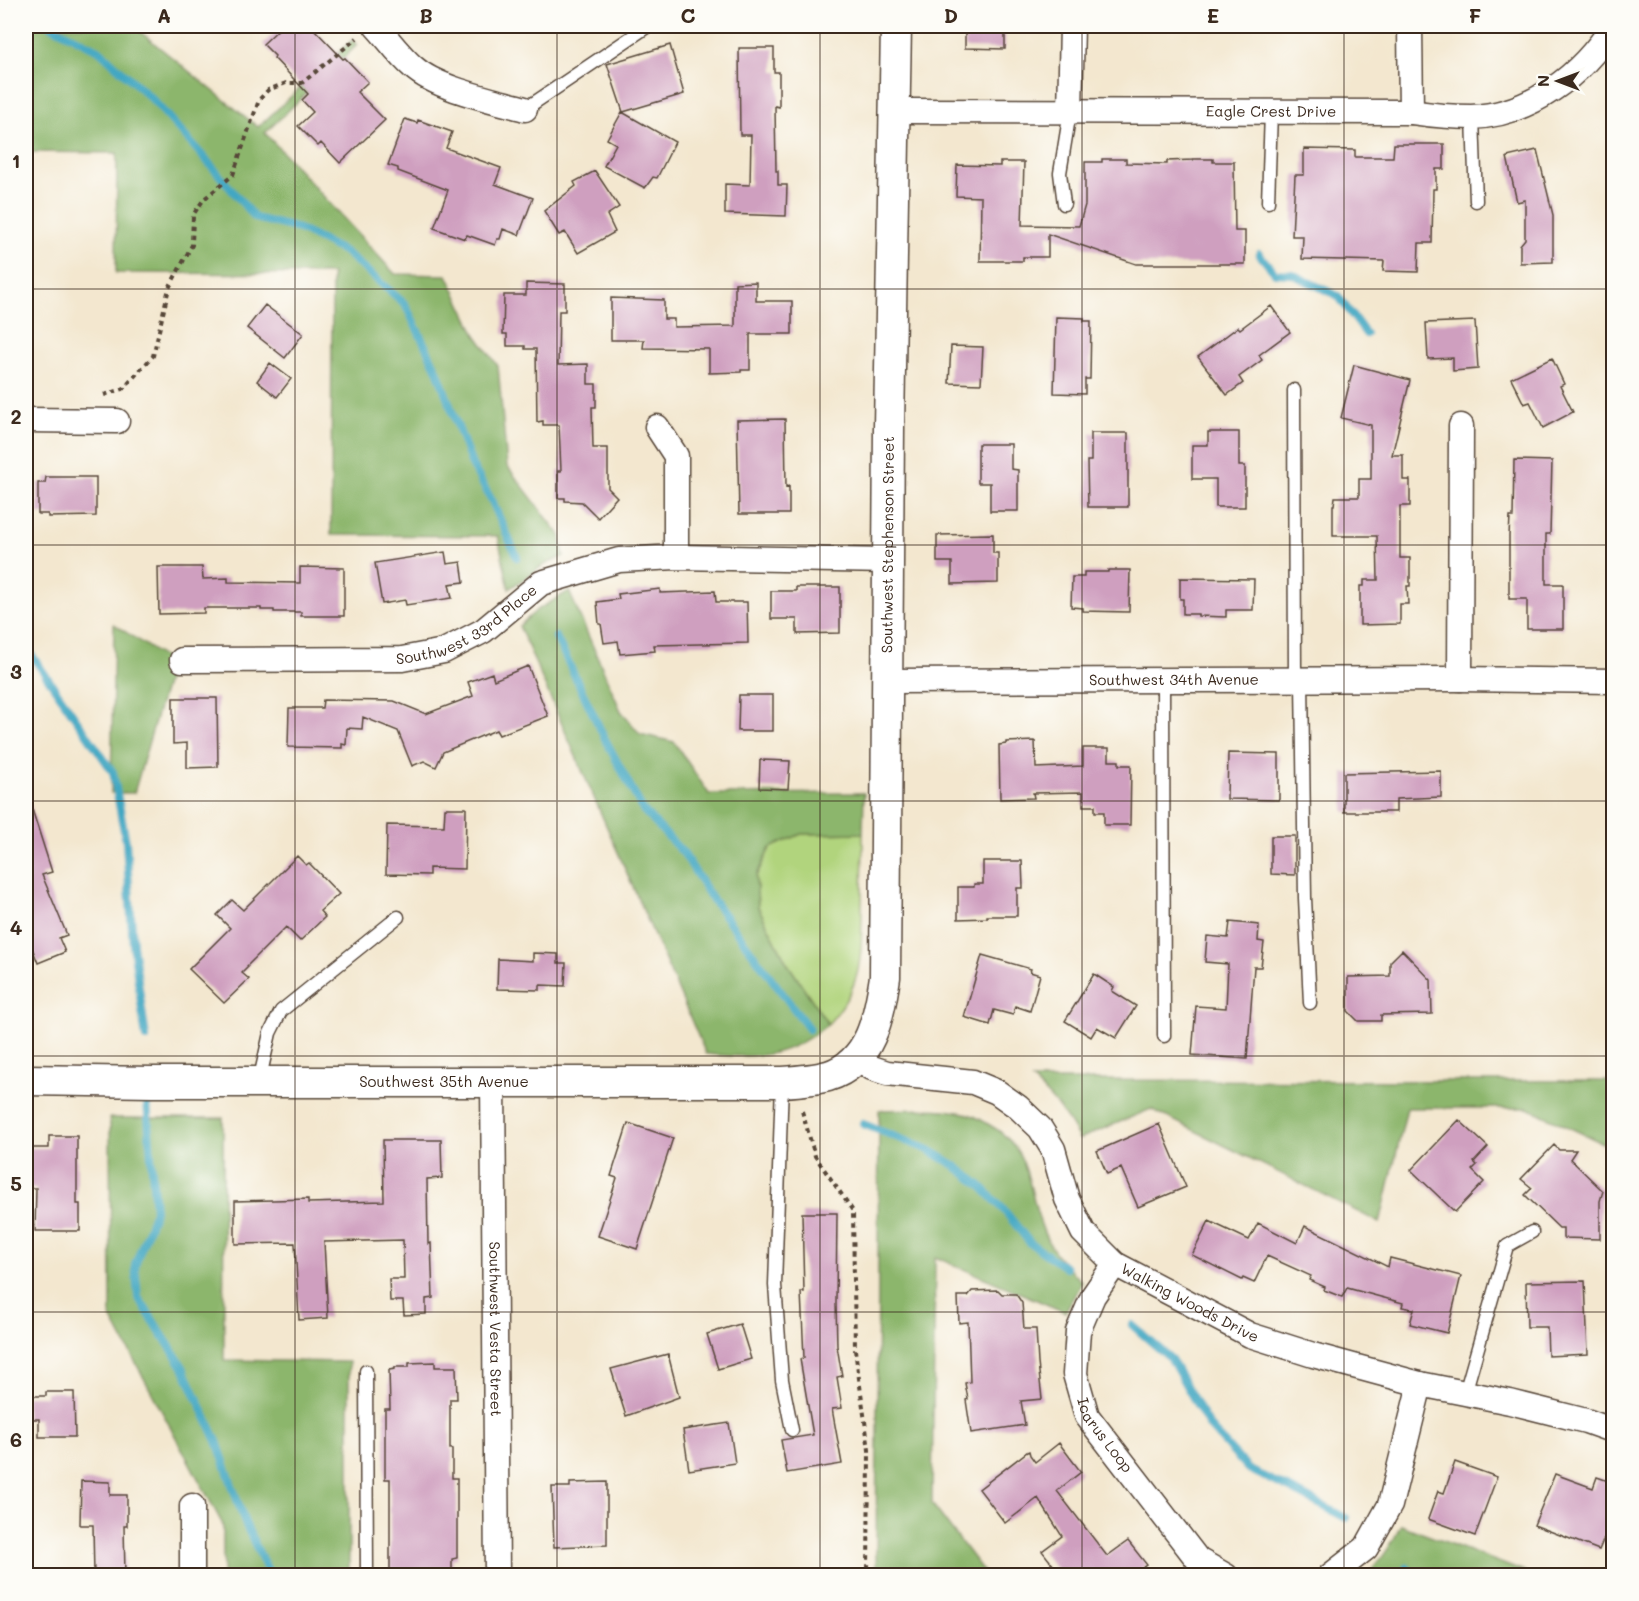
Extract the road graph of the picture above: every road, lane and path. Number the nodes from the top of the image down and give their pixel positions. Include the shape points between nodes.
1 (648, 26) edge
2 (896, 26) edge
3 (1072, 26) edge
4 (1410, 26) edge
5 (1613, 26) edge
6 (370, 29) edge
7 (525, 109) joint
8 (895, 111) junction
9 (1070, 112) junction
10 (1271, 112) junction
11 (1411, 112) junction
12 (1473, 117) junction
13 (1476, 201) dead end
14 (1268, 202) dead end
15 (1064, 204) dead end
16 (1294, 390) dead end
17 (26, 420) edge
18 (81, 420) junction
19 (117, 421) dead end
20 (1461, 426) dead end
21 (657, 427) dead end
22 (676, 557) junction
23 (888, 561) junction
24 (182, 660) dead end
25 (1163, 680) junction
26 (1299, 680) junction
27 (1460, 680) junction
28 (886, 681) junction
29 (1614, 681) edge
30 (398, 917) dead end
31 (1310, 1003) dead end
32 (1164, 1036) dead end
33 (857, 1057) junction
34 (26, 1080) edge
35 (493, 1081) junction
36 (788, 1081) junction
37 (259, 1082) junction
38 (1532, 1232) dead end
39 (1115, 1264) junction
40 (366, 1371) dead end
41 (1420, 1384) junction
42 (1466, 1393) junction
43 (792, 1430) dead end
44 (1614, 1431) edge
45 (192, 1506) dead end
46 (192, 1575) edge
47 (367, 1575) edge
48 (497, 1575) edge
49 (868, 1575) edge
50 (1226, 1575) edge
51 (1330, 1575) edge

1 - 7 lane
2 - 8 street, Southwest Stephenson Street
3 - 9 street
4 - 11 street
5 - 12 street, Eagle Crest Drive via 1581,67 1559,86 1507,111
6 - 7 street via 414,68 440,84
6 - 18 path via 302,82 286,82 268,90 259,100 233,175 193,215 192,245 169,288 153,356 123,389 106,394
8 - 9 street, Eagle Crest Drive
8 - 23 street, Southwest Stephenson Street
9 - 10 street, Eagle Crest Drive
9 - 15 lane via 1060,173
10 - 11 street, Eagle Crest Drive
10 - 14 lane
11 - 12 street, Eagle Crest Drive
12 - 13 lane
16 - 26 lane
17 - 18 street
18 - 19 street
20 - 27 street
21 - 22 street via 676,456
22 - 23 street, Southwest 33rd Place
22 - 24 street, Southwest 33rd Place via 619,560 541,583 483,631 444,651 402,659
23 - 28 street, Southwest Stephenson Street
25 - 26 street, Southwest 34th Avenue
25 - 28 street, Southwest 34th Avenue
25 - 32 lane
26 - 27 street, Southwest 34th Avenue
26 - 31 lane
27 - 29 street, Southwest 34th Avenue
28 - 33 street, Southwest Stephenson Street via 885,978 875,1028
30 - 37 lane via 281,1011 270,1033
33 - 36 street, Southwest 35th Avenue via 830,1075
33 - 39 street, Walking Woods Drive via 887,1073 973,1082 1018,1107 1040,1128 1053,1149 1067,1198 1083,1232
34 - 37 street, Southwest 35th Avenue
35 - 36 street, Southwest 35th Avenue
35 - 37 street, Southwest 35th Avenue
35 - 48 street, Southwest Vesta Street
36 - 43 lane via 775,1285 781,1371
36 - 49 path via 815,1156 853,1211 855,1350 869,1450
38 - 42 lane via 1507,1246
39 - 41 street, Walking Woods Drive via 1250,1335
39 - 50 street, Icarus Loop via 1093,1296 1078,1331 1075,1374 1087,1416 1198,1560
40 - 47 lane
41 - 42 street, Walking Woods Drive
41 - 51 street via 1390,1505 1366,1548
42 - 44 street, Walking Woods Drive via 1586,1420
45 - 46 street

